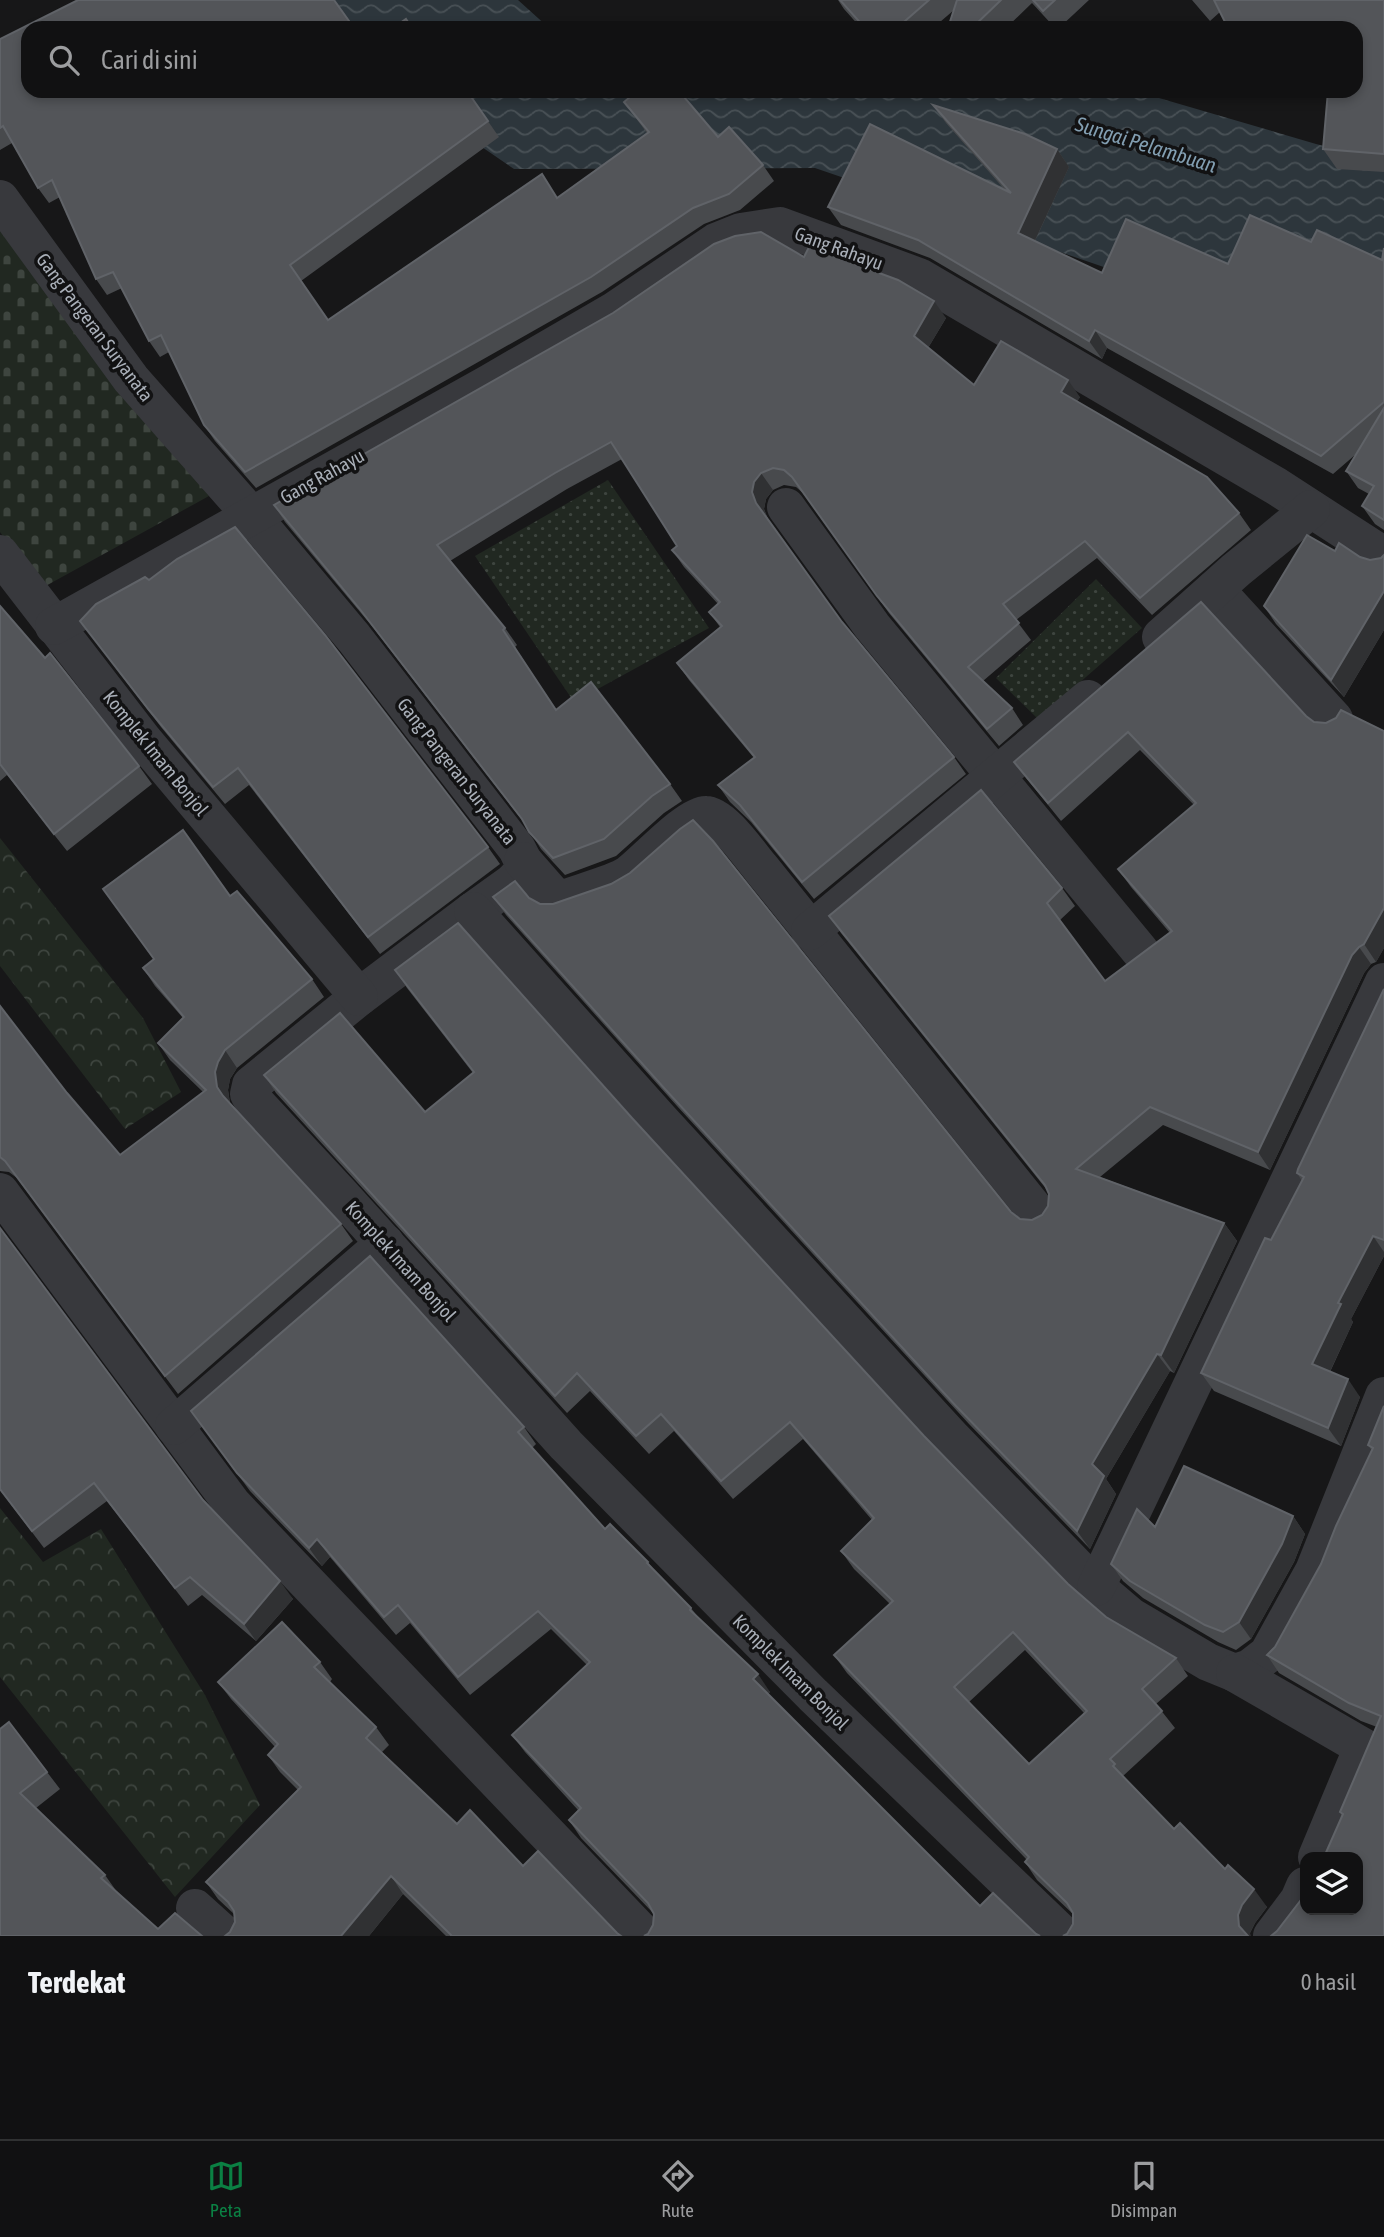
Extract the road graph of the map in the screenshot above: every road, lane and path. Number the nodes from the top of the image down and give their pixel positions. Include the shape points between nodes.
1 (0, 199) edge
2 (786, 507) dead end
3 (1311, 509) junction
4 (251, 515) junction
5 (0, 554) edge
6 (1384, 556) edge
7 (1214, 589) junction
8 (54, 626) junction
9 (1335, 719) edge
10 (996, 777) junction
11 (523, 861) junction
12 (473, 911) junction
13 (810, 931) junction
14 (1140, 951) edge
15 (1384, 982) edge
16 (359, 997) junction
17 (0, 1192) edge
18 (1040, 1216) edge
19 (385, 1243) junction
20 (1384, 1396) edge
21 (174, 1426) junction
22 (1096, 1587) junction
23 (1235, 1673) junction
24 (1319, 1852) edge
25 (1300, 1898) edge
26 (195, 1908) dead end
27 (226, 1936) edge
28 (645, 1936) edge
29 (1064, 1936) edge
30 (1272, 1936) edge

1 - 4 street, Gang Pangeran Suryanata via 131,379
2 - 10 street via 872,626
3 - 4 street, Gang Rahayu via 919,277 780,226 741,232 716,242 614,311
3 - 6 street, Gang Rahayu
3 - 7 street
4 - 8 street
4 - 11 street, Gang Pangeran Suryanata via 370,659
5 - 8 street, Komplek Imam Bonjol
7 - 9 street
7 - 10 street
8 - 16 street, Komplek Imam Bonjol via 144,741
10 - 13 street
10 - 14 street
11 - 12 street, Gang Pangeran Suryanata via 523,873
11 - 13 street via 558,901 627,876 687,823 708,814 719,820 760,867
12 - 16 street, Gang Pangeran Suryanata
12 - 22 street via 717,1183
13 - 18 street
15 - 22 street
16 - 19 street, Komplek Imam Bonjol via 251,1085 248,1094
17 - 21 street
19 - 21 street
19 - 29 street, Komplek Imam Bonjol via 566,1445 813,1695
20 - 23 street via 1314,1571 1268,1654
21 - 28 street via 269,1545
22 - 23 street via 1130,1616
23 - 24 street via 1363,1747
25 - 30 street
26 - 27 street

